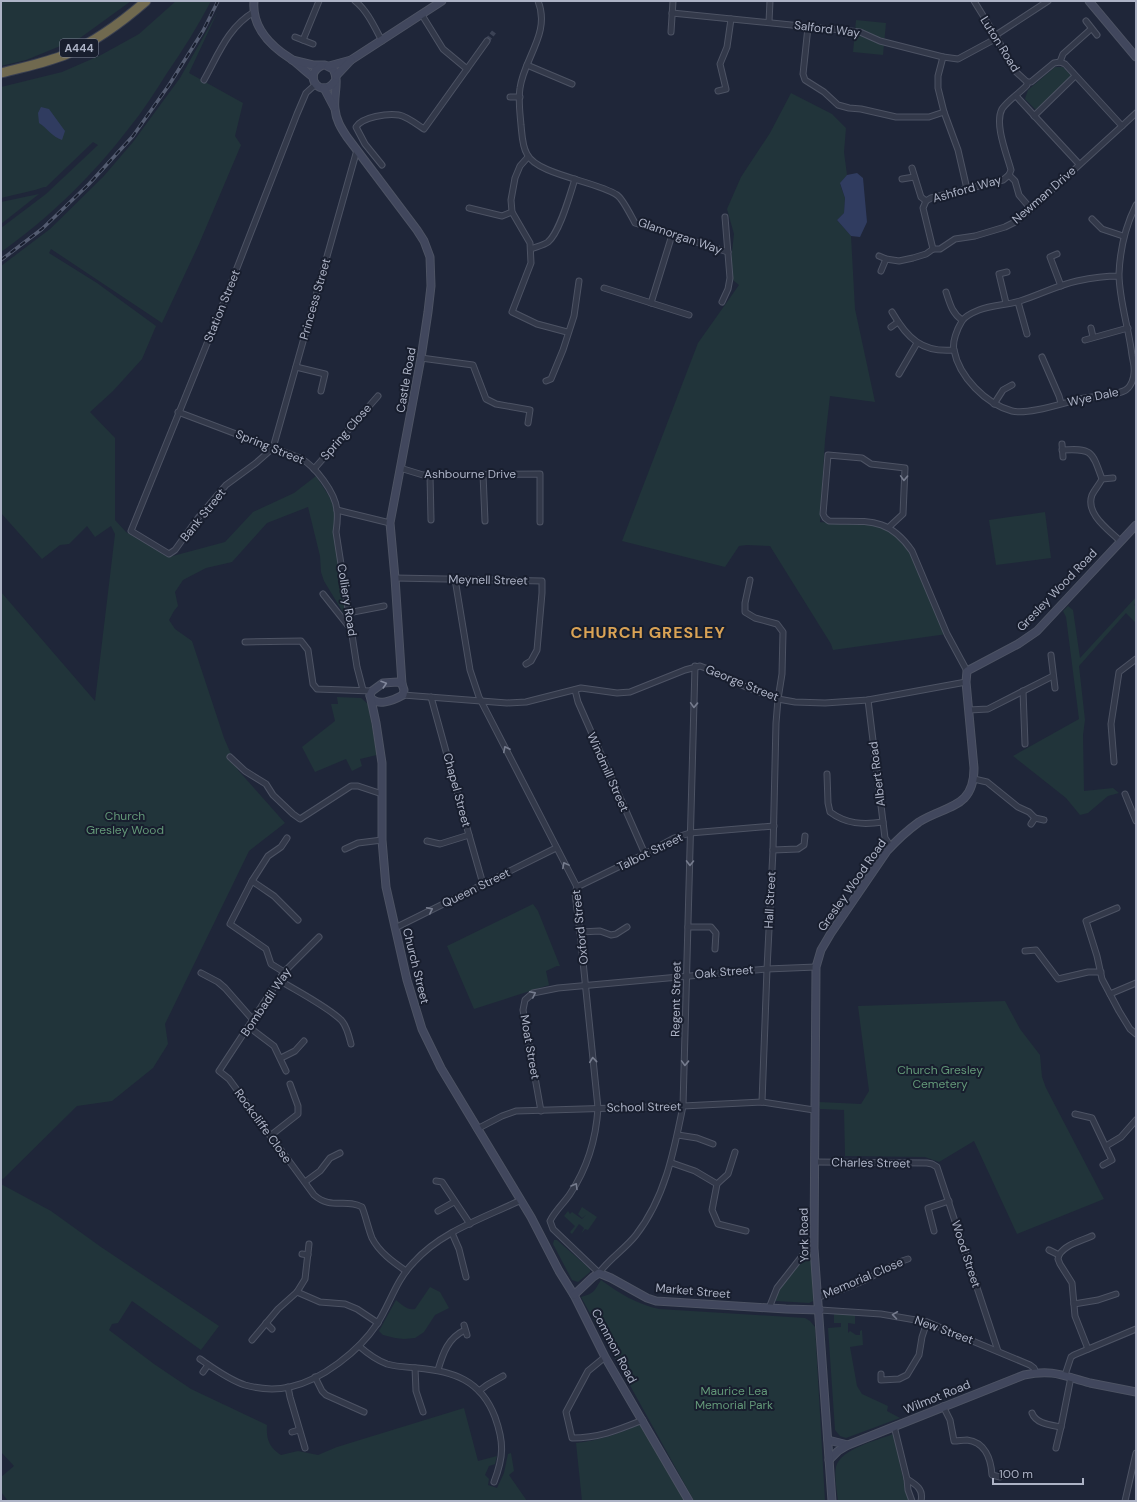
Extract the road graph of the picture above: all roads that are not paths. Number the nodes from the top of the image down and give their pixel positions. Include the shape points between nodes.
1 (146, 1) edge
2 (254, 1) edge
3 (319, 1) edge
4 (355, 1) edge
5 (442, 1) edge
6 (538, 1) edge
7 (673, 1) edge
8 (770, 1) edge
9 (974, 1) edge
10 (1048, 1) edge
11 (1089, 1) edge
12 (254, 12) junction
13 (672, 13) junction
14 (422, 15) junction
15 (731, 19) junction
16 (1086, 21) dead end
17 (769, 22) junction
18 (808, 26) junction
19 (1091, 29) junction
20 (671, 32) dead end
21 (1097, 35) dead end
22 (295, 37) dead end
23 (996, 37) junction
24 (303, 40) junction
25 (382, 41) junction
26 (487, 41) tunnel mouth
27 (313, 44) dead end
28 (1136, 57) edge
29 (943, 58) junction
30 (292, 60) junction
31 (351, 60) junction
32 (1060, 62) junction
33 (527, 65) junction
34 (321, 66) junction
35 (329, 66) junction
36 (467, 69) junction
37 (1, 73) edge
38 (1075, 76) junction
39 (336, 78) junction
40 (204, 80) dead end
41 (314, 81) junction
42 (1027, 82) junction
43 (572, 84) dead end
44 (324, 88) junction
45 (718, 91) dead end
46 (1016, 96) junction
47 (510, 97) dead end
48 (520, 97) junction
49 (334, 107) junction
50 (944, 112) junction
51 (1136, 113) edge
52 (1034, 116) junction
53 (1122, 126) junction
54 (357, 150) junction
55 (528, 157) junction
56 (1079, 164) junction
57 (382, 165) dead end
58 (912, 168) dead end
59 (1009, 175) junction
60 (914, 177) junction
61 (575, 179) junction
62 (902, 179) dead end
63 (967, 190) junction
64 (926, 201) junction
65 (1136, 205) edge
66 (469, 208) dead end
67 (1031, 209) junction
68 (512, 212) junction
69 (725, 217) dead end
70 (1092, 219) dead end
71 (672, 235) junction
72 (1123, 236) junction
73 (531, 249) junction
74 (932, 249) junction
75 (728, 252) junction
76 (1057, 254) dead end
77 (879, 256) dead end
78 (886, 259) junction
79 (881, 271) dead end
80 (1007, 272) dead end
81 (1119, 276) junction
82 (579, 281) dead end
83 (1061, 286) junction
84 (604, 288) dead end
85 (946, 292) dead end
86 (722, 302) dead end
87 (1018, 302) junction
88 (651, 303) junction
89 (1006, 303) junction
90 (892, 312) dead end
91 (689, 315) dead end
92 (962, 320) junction
93 (898, 322) junction
94 (891, 327) dead end
95 (1091, 328) dead end
96 (1128, 328) junction
97 (568, 332) junction
98 (1027, 334) dead end
99 (1094, 338) junction
100 (1085, 340) dead end
101 (1133, 340) edge
102 (917, 343) junction
103 (954, 350) junction
104 (1042, 356) dead end
105 (422, 358) junction
106 (296, 367) junction
107 (898, 374) dead end
108 (546, 381) dead end
109 (1012, 385) dead end
110 (321, 391) dead end
111 (378, 396) dead end
112 (1061, 403) junction
113 (994, 404) junction
114 (178, 412) junction
115 (528, 423) dead end
116 (1062, 444) dead end
117 (273, 448) junction
118 (1062, 450) junction
119 (1063, 457) dead end
120 (400, 468) junction
121 (314, 469) junction
122 (482, 474) junction
123 (430, 475) junction
124 (1113, 478) dead end
125 (1102, 479) junction
126 (337, 510) junction
127 (431, 520) dead end
128 (485, 521) dead end
129 (540, 522) dead end
130 (390, 523) junction
131 (1136, 525) edge
132 (889, 527) junction
133 (131, 531) joint
134 (1120, 541) junction
135 (396, 578) junction
136 (455, 579) junction
137 (750, 580) dead end
138 (324, 594) dead end
139 (384, 606) dead end
140 (348, 613) junction
141 (351, 630) junction
142 (245, 642) dead end
143 (1051, 655) dead end
144 (1136, 659) edge
145 (526, 664) dead end
146 (695, 666) junction
147 (967, 671) junction
148 (1053, 676) junction
149 (966, 682) junction
150 (402, 684) junction
151 (1054, 688) dead end
152 (363, 690) junction
153 (575, 690) junction
154 (1023, 691) junction
155 (371, 693) junction
156 (403, 694) junction
157 (431, 696) junction
158 (778, 699) junction
159 (868, 700) junction
160 (481, 701) junction
161 (382, 702) junction
162 (969, 710) junction
163 (373, 712) junction
164 (1025, 744) dead end
165 (230, 757) dead end
166 (1114, 762) dead end
167 (827, 774) dead end
168 (974, 780) junction
169 (382, 794) junction
170 (1125, 794) dead end
171 (1035, 818) junction
172 (1044, 820) dead end
173 (1136, 821) edge
174 (883, 822) junction
175 (1031, 824) dead end
176 (774, 826) junction
177 (690, 833) junction
178 (469, 836) junction
179 (804, 836) dead end
180 (287, 838) dead end
181 (382, 840) junction
182 (427, 841) dead end
183 (891, 847) junction
184 (556, 848) junction
185 (345, 849) dead end
186 (773, 850) junction
187 (645, 854) junction
188 (252, 881) junction
189 (483, 884) junction
190 (577, 887) junction
191 (1117, 908) dead end
192 (298, 920) dead end
193 (627, 927) dead end
194 (688, 927) junction
195 (395, 928) junction
196 (580, 932) junction
197 (319, 937) dead end
198 (715, 949) dead end
199 (1025, 952) dead end
200 (816, 967) junction
201 (767, 969) junction
202 (201, 972) dead end
203 (284, 972) junction
204 (1101, 972) junction
205 (688, 975) junction
206 (279, 980) junction
207 (1136, 983) edge
208 (586, 986) junction
209 (1110, 994) junction
210 (253, 1020) junction
211 (249, 1027) junction
212 (1136, 1034) edge
213 (304, 1041) dead end
214 (351, 1044) dead end
215 (280, 1058) junction
216 (286, 1071) dead end
217 (219, 1072) joint
218 (290, 1084) dead end
219 (762, 1102) junction
220 (683, 1106) junction
221 (598, 1108) junction
222 (814, 1110) junction
223 (541, 1111) junction
224 (1075, 1114) dead end
225 (1136, 1120) edge
226 (477, 1129) junction
227 (678, 1135) junction
228 (270, 1136) junction
229 (713, 1144) dead end
230 (1106, 1146) junction
231 (735, 1152) dead end
232 (340, 1153) dead end
233 (672, 1162) junction
234 (815, 1162) junction
235 (927, 1163) joint
236 (1104, 1165) dead end
237 (436, 1180) dead end
238 (305, 1182) junction
239 (717, 1184) junction
240 (521, 1200) junction
241 (949, 1201) junction
242 (454, 1202) junction
243 (438, 1210) dead end
244 (552, 1217) joint
245 (470, 1224) junction
246 (746, 1231) dead end
247 (934, 1231) dead end
248 (452, 1233) junction
249 (1092, 1236) dead end
250 (309, 1244) dead end
251 (814, 1248) junction
252 (1049, 1250) dead end
253 (302, 1254) dead end
254 (308, 1255) junction
255 (1059, 1255) junction
256 (908, 1259) dead end
257 (406, 1271) junction
258 (599, 1273) junction
259 (466, 1277) dead end
260 (297, 1292) junction
261 (1116, 1294) dead end
262 (574, 1295) junction
263 (819, 1297) junction
264 (1074, 1304) junction
265 (769, 1308) junction
266 (820, 1310) junction
267 (927, 1322) junction
268 (266, 1323) junction
269 (378, 1323) junction
270 (272, 1329) dead end
271 (1136, 1329) edge
272 (465, 1330) dead end
273 (252, 1340) dead end
274 (359, 1346) junction
275 (1088, 1349) junction
276 (998, 1351) junction
277 (605, 1357) junction
278 (200, 1360) dead end
279 (208, 1365) junction
280 (415, 1368) junction
281 (438, 1370) junction
282 (203, 1372) dead end
283 (1036, 1373) junction
284 (881, 1374) dead end
285 (503, 1376) dead end
286 (1068, 1376) junction
287 (315, 1377) junction
288 (288, 1387) junction
289 (479, 1391) junction
290 (1136, 1392) edge
291 (944, 1406) junction
292 (364, 1412) dead end
293 (423, 1412) dead end
294 (1032, 1413) dead end
295 (643, 1420) junction
296 (894, 1426) junction
297 (1061, 1427) junction
298 (299, 1430) junction
299 (292, 1432) dead end
300 (828, 1440) junction
301 (848, 1445) junction
302 (305, 1448) dead end
303 (1056, 1448) dead end
304 (1136, 1453) edge
305 (829, 1460) junction
306 (1000, 1477) dead end
307 (906, 1479) junction
308 (494, 1482) dead end
309 (689, 1501) edge
310 (832, 1501) edge
311 (912, 1501) edge
312 (921, 1501) edge
313 (1125, 1501) edge

1 - 37 highway, A444 via 98,38 67,54
2 - 12 street
3 - 24 street
4 - 25 street via 372,22
5 - 14 street
6 - 33 street via 542,20 540,36
7 - 13 street
8 - 17 street
9 - 23 street, Luton Road
10 - 23 street, Salford Way
11 - 28 street
12 - 30 street via 257,24 265,37
12 - 40 street via 232,31
13 - 15 street, Salford Way
13 - 20 street
14 - 25 street
14 - 36 street via 443,49
15 - 17 street, Salford Way
15 - 45 street via 727,47 720,64 726,89
16 - 19 street
17 - 18 street, Salford Way
18 - 29 street, Salford Way via 860,32 880,41
18 - 50 street via 803,74 805,80 838,105 896,117 924,118
19 - 21 street
19 - 32 street via 1063,54
22 - 24 street
23 - 29 street, Salford Way via 958,59
23 - 42 street, Luton Road via 1014,70
24 - 27 street
25 - 31 street
26 - 36 street
29 - 50 street via 938,88
30 - 34 street
30 - 41 street
31 - 35 street
31 - 39 street
32 - 38 street
32 - 42 street via 1054,62 1031,82
33 - 43 street
33 - 48 street via 520,87
34 - 35 street
34 - 41 street via 314,71
35 - 39 street via 335,72
36 - 57 street via 424,129 400,115 375,116 358,123 356,128 365,144
38 - 52 street
38 - 53 street
39 - 44 street via 332,86
39 - 49 street, Castle Road
41 - 44 street
41 - 114 street, Station Street via 300,107
42 - 46 street, Luton Road
44 - 49 street, Castle Road
46 - 52 street
46 - 59 street, Luton Road via 1003,108 999,119 1011,170
47 - 48 street
48 - 55 street via 522,134
49 - 54 street, Castle Road via 340,125
50 - 63 street via 958,150
51 - 53 street, Newman Drive
52 - 56 street
53 - 56 street, Newman Drive
54 - 105 street, Castle Road via 417,230 428,249 431,267 430,286
54 - 106 street, Princess Street
55 - 61 street, Glamorgan Way via 540,167
55 - 68 street via 520,166 515,178 511,200
56 - 67 street, Newman Drive
58 - 60 street
59 - 63 street, Ashford Way via 1003,180
59 - 67 street, Luton Road via 1015,182 1019,195
60 - 62 street
60 - 64 street via 921,197
61 - 71 street, Glamorgan Way via 619,195 635,223
61 - 73 street via 570,198 554,234 547,243
63 - 64 street, Ashford Way
64 - 74 street, Ashford Way via 923,208
65 - 72 street, Wye Dale
66 - 68 street via 502,216
67 - 74 street, Newman Drive via 1005,227 955,239 940,249
68 - 73 street via 524,230
69 - 75 street
70 - 72 street via 1102,229
71 - 75 street, Glamorgan Way
71 - 88 street
72 - 81 street, Wye Dale
73 - 97 street via 531,263 512,312 537,324
74 - 78 street, Newman Drive via 913,258 899,261
75 - 86 street via 730,278
76 - 83 street via 1050,257
77 - 78 street, Newman Drive
78 - 79 street
80 - 89 street via 999,274
81 - 83 street via 1096,277
81 - 96 street, Wye Dale
82 - 97 street via 574,316
83 - 87 street
84 - 88 street
85 - 92 street via 951,308
87 - 89 street
87 - 98 street
88 - 91 street
89 - 92 street via 980,310
90 - 93 street
92 - 103 street
93 - 94 street
93 - 102 street
95 - 99 street
96 - 99 street
96 - 101 street, Wye Dale
97 - 108 street via 556,369 551,379
99 - 100 street
101 - 112 street, Wye Dale via 1134,372 1127,389
102 - 103 street via 930,349
102 - 107 street
103 - 113 street, Wye Dale via 960,367 974,387
104 - 112 street, Wye Dale
105 - 115 street via 473,365 486,399 496,404 530,410
105 - 120 street, Castle Road
106 - 110 street via 324,374
106 - 117 street, Princess Street
109 - 113 street via 1003,390
111 - 121 street, Spring Close
112 - 113 street, Wye Dale via 1027,412 1012,411
114 - 117 street, Spring Street
114 - 133 street, Station Street
116 - 118 street
117 - 121 street, Spring Street via 308,462
117 - 133 street, Bank Street via 226,485 175,550 169,554
118 - 119 street
118 - 125 street via 1080,449 1089,452
120 - 123 street, Ashbourne Drive
120 - 130 street, Castle Road
121 - 126 street, Spring Street via 329,489
122 - 123 street, Ashbourne Drive
122 - 128 street
122 - 129 street, Ashbourne Drive via 540,474
123 - 127 street
124 - 125 street
125 - 134 street via 1092,495 1092,511
126 - 130 street
126 - 140 street, Colliery Road via 336,532
130 - 135 street, Castle Road
131 - 134 street, Gresley Wood Road
132 -> 132 street via 871,522 825,518 823,514 828,455 862,458 871,464 905,468 903,514
132 - 147 street via 904,539 912,551 947,634
134 - 147 street, Gresley Wood Road via 1037,631
135 - 136 street, Meynell Street
135 - 150 street, Castle Road
136 - 145 street, Meynell Street via 542,581 537,650 531,661
136 - 160 street, Oxford Street via 470,670
137 - 158 street, Hall Street via 745,612 755,618 777,624 784,632
138 - 141 street
139 - 140 street
140 - 141 street, Colliery Road
141 - 152 street, Colliery Road
142 - 152 street via 301,642 308,650 313,684 317,690
143 - 148 street
144 - 166 street via 1119,672 1111,724
146 - 153 street, George Street via 630,692 617,694 590,689
146 - 158 street, George Street via 704,667
146 -> 177 street, Regent Street
147 - 149 street
148 - 151 street
148 - 154 street
149 - 159 street, George Street
149 - 162 street
155 -> 150 street via 383,683
150 - 156 street, Castle Road
152 - 155 street
153 - 160 street, George Street via 526,702
153 - 187 street, Windmill Street
154 - 162 street via 988,709
154 - 164 street
155 - 161 street via 372,699
155 - 163 street, Church Street
156 - 157 street, George Street
156 - 161 street
157 - 160 street, George Street
157 - 178 street, Chapel Street
158 - 159 street, George Street via 806,703
158 - 176 street, Hall Street
159 - 174 street, Albert Road
184 -> 160 street, Oxford Street
161 - 163 street
162 - 168 street
163 - 169 street, Church Street via 382,763
165 - 169 street via 245,771 266,784 300,819 352,786
167 - 174 street via 830,812 848,822 858,824
168 - 171 street via 987,782
168 - 183 street, Gresley Wood Road via 967,795 956,805 920,822
169 - 181 street, Church Street
170 - 173 street
171 - 172 street
171 - 175 street
174 - 183 street, Albert Road via 885,838
176 - 177 street, Talbot Street
176 - 186 street, Hall Street
177 - 187 street, Talbot Street via 674,838
177 -> 194 street, Regent Street
178 - 182 street via 440,844
178 - 189 street, Chapel Street
179 - 186 street via 804,844 798,849
180 - 188 street via 281,847 268,856
181 - 185 street via 358,843
181 - 195 street, Church Street via 386,887
183 - 200 street, Gresley Wood Road via 831,933 821,950
184 - 189 street, Queen Street
190 -> 184 street, Oxford Street
186 - 201 street, Hall Street
187 - 190 street, Talbot Street
188 - 192 street via 274,896
188 - 203 street via 230,924 266,949 271,964
195 -> 189 street, Queen Street
190 - 196 street, Oxford Street via 575,893
191 - 204 street via 1086,921
193 - 196 street via 611,935 600,931
194 - 198 street via 711,927 716,933
194 - 205 street, Regent Street
195 - 226 street, Church Street via 422,1029 441,1068
196 - 208 street, Oxford Street
197 - 203 street, Bombadil Way
199 - 204 street via 1036,950 1058,978
200 - 201 street, Oak Street
200 - 222 street, York Road
201 - 205 street, Oak Street
201 - 219 street, Hall Street
202 - 210 street via 225,988
203 - 206 street, Bombadil Way
204 - 209 street
205 - 208 street, Oak Street
205 -> 220 street, Regent Street
206 - 210 street, Bombadil Way
206 - 214 street via 342,1021
207 - 209 street
221 -> 208 street, Oxford Street
223 -> 208 street, Moat Street via 523,1010 525,1000 542,990
209 - 212 street via 1130,1030
210 - 211 street, Bombadil Way
211 - 215 street via 274,1046
211 - 217 street, Bombadil Way
213 - 215 street via 295,1051
215 - 216 street
217 - 228 street, Rockcliffe Close via 229,1079
218 - 228 street via 298,1106 298,1114
219 - 220 street, School Street
219 - 222 street, School Street
220 - 221 street, School Street
220 - 227 street, Regent Street
221 - 223 street, School Street
244 -> 221 street, Oxford Street via 572,1192 586,1166 596,1131
222 - 234 street, York Road
223 - 226 street, School Street via 516,1111
224 - 230 street via 1092,1118
225 - 230 street via 1121,1137
226 - 240 street, Church Street
227 - 229 street
227 - 233 street, Regent Street
228 - 238 street, Rockcliffe Close
230 - 236 street via 1112,1160
231 - 239 street via 728,1174
232 - 238 street via 330,1158 320,1171
233 - 239 street via 695,1171
233 - 258 street, Regent Street via 643,1225
234 - 235 street, Charles Street
234 - 251 street, York Road
235 - 241 street, Wood Street via 937,1167
237 - 242 street via 442,1182
238 - 257 street, Rockcliffe Close via 320,1201 332,1204 357,1204 362,1208 376,1245
239 - 246 street via 712,1210 718,1224
240 - 245 street
240 - 262 street, Common Road
241 - 247 street via 928,1208
241 - 276 street, Wood Street
242 - 243 street
242 - 245 street
244 - 258 street, Market Street via 550,1221 553,1228
245 - 248 street
248 - 257 street via 420,1255
248 - 259 street
249 - 255 street via 1066,1247
250 - 254 street
251 - 263 street, York Road
251 - 265 street via 806,1250 777,1288
252 - 255 street
253 - 254 street
254 - 260 street via 305,1279
255 - 264 street via 1060,1264 1072,1283
256 - 263 street, Memorial Close via 844,1289
257 - 269 street via 397,1283
258 - 262 street, Regent Street
258 - 265 street, Market Street via 656,1301
260 - 268 street
260 - 269 street via 320,1302 345,1304
261 - 264 street
262 - 277 street, Common Road
263 - 266 street, York Road
264 - 275 street via 1077,1324
265 - 266 street, Market Street
267 -> 266 street, New Street via 882,1314
266 - 300 street, York Road
267 - 276 street, New Street
267 - 284 street via 919,1355 907,1375 899,1379 881,1380
268 - 270 street
268 - 273 street
269 - 274 street
271 - 275 street
272 - 281 street via 449,1342
274 - 280 street via 369,1355 388,1364
274 - 287 street
275 - 286 street via 1071,1358
276 - 283 street, New Street via 1030,1364
277 - 295 street, Common Road
277 - 295 street via 588,1371 566,1412 572,1438 588,1438 614,1432
278 - 279 street
279 - 282 street
279 - 288 street via 244,1384 271,1388
280 - 281 street
280 - 293 street via 416,1391
281 - 289 street via 456,1375
283 - 286 street, Wilmot Road
283 - 291 street, Wilmot Road via 1010,1380
285 - 289 street
286 - 290 street, Wilmot Road
286 - 297 street
287 - 288 street
287 - 292 street via 326,1395
288 - 298 street
289 - 308 street via 492,1408 501,1436 501,1461
291 - 296 street, Wilmot Road
291 - 306 street via 954,1441 966,1440 977,1443 990,1459 992,1475
294 - 297 street via 1039,1421
295 - 309 street, Common Road
296 - 301 street, Wilmot Road
296 - 307 street
297 - 303 street
298 - 299 street
298 - 302 street
300 - 301 street
300 - 305 street, York Road
301 - 305 street, Wilmot Road
304 - 313 street
305 - 310 street, York Road
307 - 311 street
307 - 312 street via 918,1486

